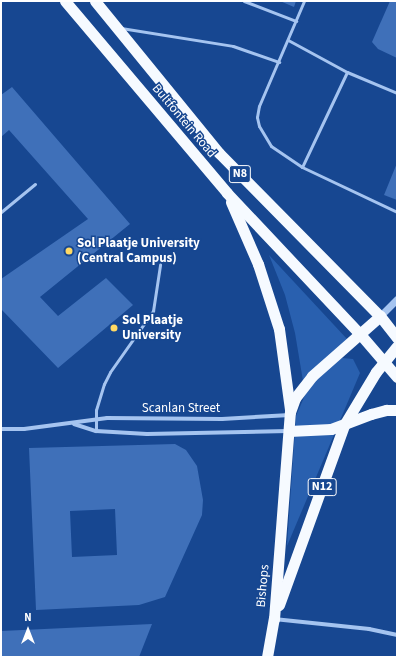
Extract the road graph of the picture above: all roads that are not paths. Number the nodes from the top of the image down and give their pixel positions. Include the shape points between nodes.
1 (64, 1) edge
2 (95, 1) edge
3 (244, 1) edge
4 (304, 1) edge
5 (296, 21) junction
6 (116, 27) junction
7 (288, 40) junction
8 (279, 62) junction
9 (347, 72) junction
10 (397, 93) edge
11 (302, 168) junction
12 (35, 184) dead end
13 (227, 194) junction
14 (1, 212) edge
15 (397, 212) edge
16 (160, 265) dead end
17 (397, 299) edge
18 (380, 316) junction
19 (360, 334) junction
20 (397, 338) edge
21 (397, 346) edge
22 (383, 362) junction
23 (397, 377) edge
24 (397, 410) edge
25 (290, 413) junction
26 (95, 420) junction
27 (72, 424) junction
28 (344, 425) junction
29 (1, 429) edge
30 (96, 431) junction
31 (289, 431) junction
32 (274, 619) junction
33 (397, 635) edge
34 (267, 657) edge

1 - 13 highway, Bultfontein Road / N8
2 - 6 highway, Bultfontein Road / N8
3 - 5 lane
4 - 5 lane
5 - 7 lane
6 - 8 lane via 233,46
6 - 18 highway, Bultfontein Road / N8 via 219,153
7 - 8 lane
7 - 9 lane
8 - 11 lane via 258,106 258,126 271,146
9 - 10 lane
9 - 11 lane
11 - 15 lane
12 - 14 lane
13 - 19 highway, Bultfontein Road / N8
13 - 25 highway via 258,264 279,329
16 - 26 lane via 154,311 110,372 100,394
17 - 18 street
18 - 19 highway, Bishops / N12
18 - 20 highway, Bultfontein Road / N8
19 - 22 highway, Bultfontein Road / N8
19 - 25 highway, Bishops / N12 via 312,376 295,398
21 - 22 highway, Bishops / N12
22 - 23 highway, N8
22 - 28 highway, Bishops / N12
24 - 28 highway via 371,414
25 - 26 street, Scanlan Street via 222,419
25 - 31 highway, Bishops / N12
26 - 27 street, Scanlan Street
26 - 30 lane
27 - 29 street, Scanlan Street
27 - 30 street, Scanlan Street
28 - 31 highway via 321,431
28 - 32 highway, Bishops / N12
30 - 31 street, Scanlan Street via 147,434
31 - 32 highway, Bishops / N12
32 - 33 street via 370,629
32 - 34 highway, N12

